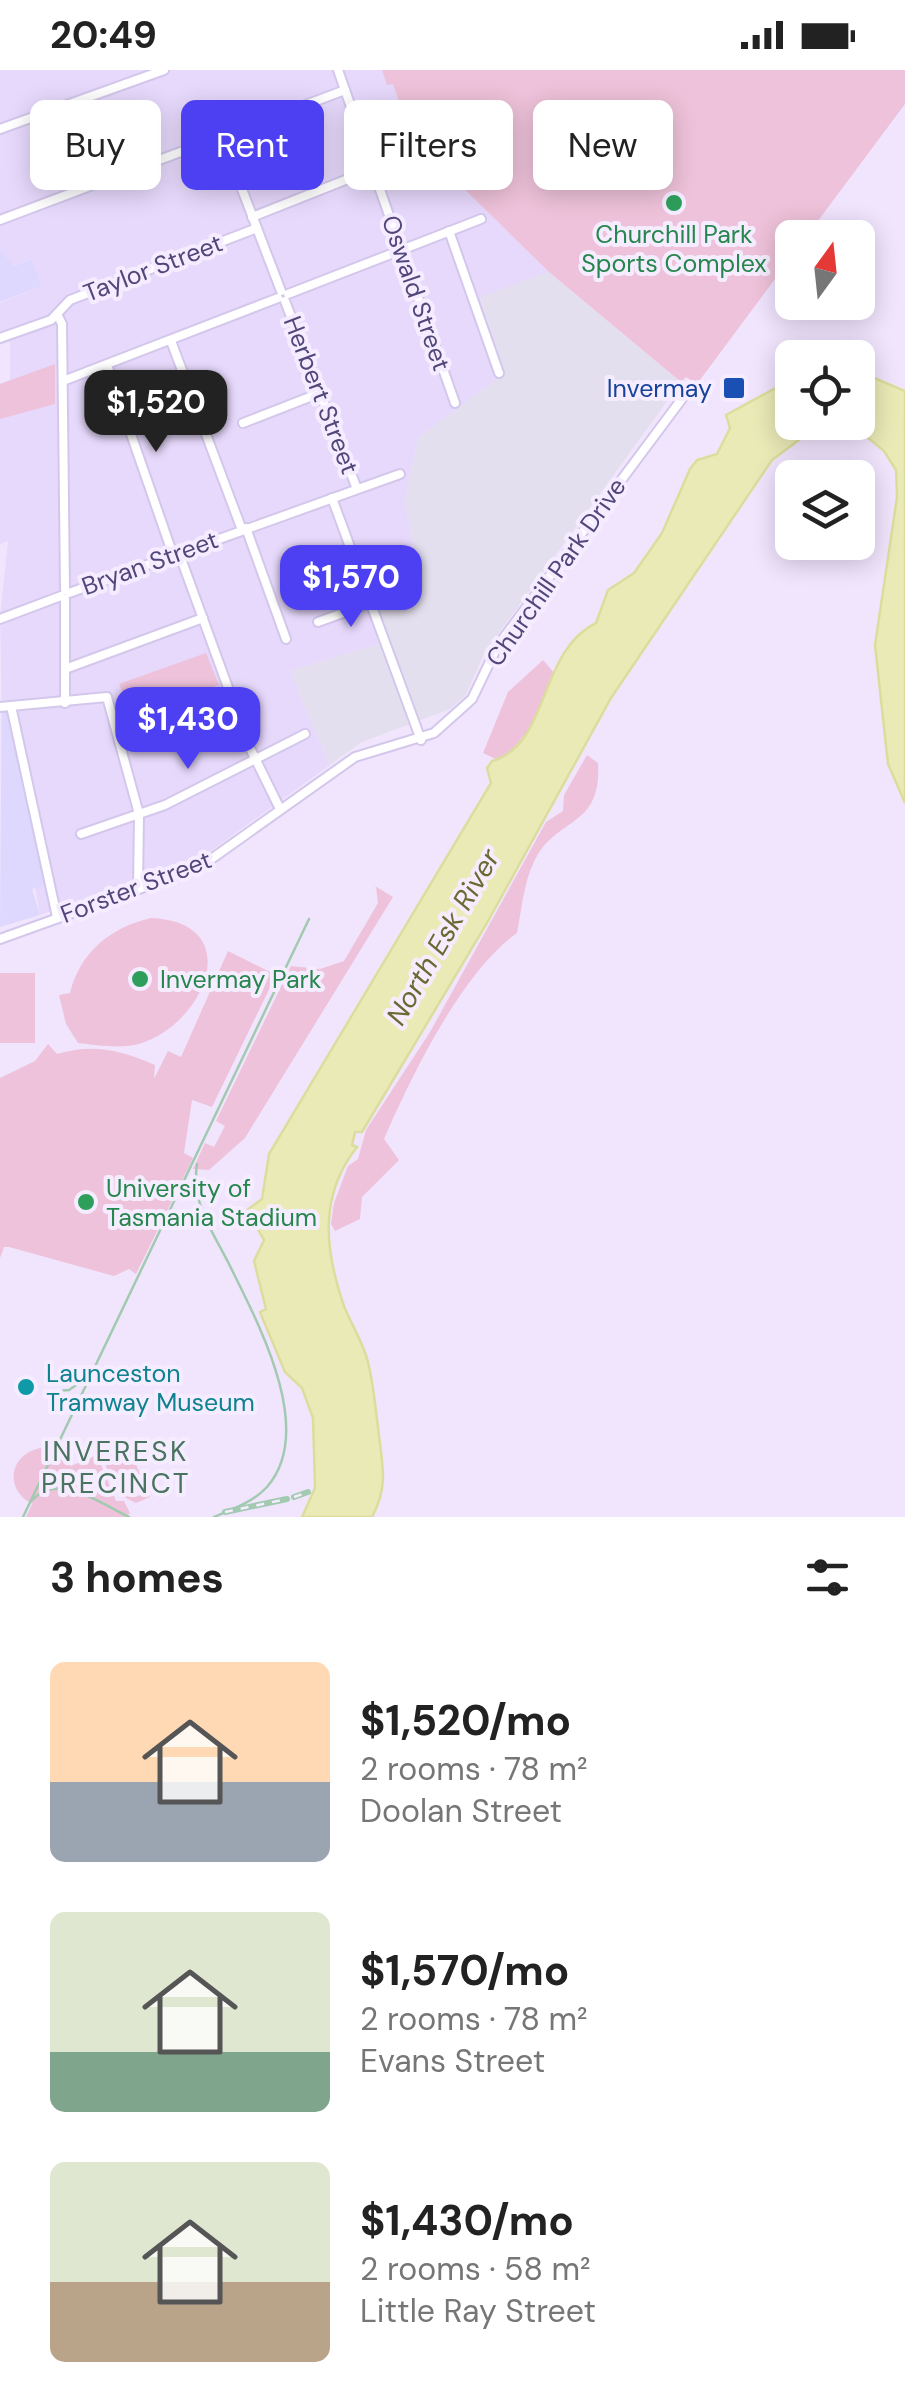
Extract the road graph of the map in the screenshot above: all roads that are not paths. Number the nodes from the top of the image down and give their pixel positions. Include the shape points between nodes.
1 (164, 70) edge
2 (338, 70) edge
3 (345, 90) junction
4 (319, 100) edge
5 (348, 100) edge
6 (0, 129) edge
7 (181, 152) edge
8 (344, 181) edge
9 (242, 190) edge
10 (380, 190) edge
11 (252, 217) junction
12 (481, 219) dead end
13 (0, 220) edge
14 (256, 228) junction
15 (449, 232) junction
16 (401, 250) junction
17 (283, 296) junction
18 (58, 316) junction
19 (0, 338) edge
20 (171, 340) junction
21 (107, 365) junction
22 (498, 373) dead end
23 (63, 382) junction
24 (320, 393) junction
25 (684, 396) dead end
26 (454, 402) dead end
27 (243, 423) dead end
28 (400, 474) dead end
29 (357, 489) junction
30 (332, 498) junction
31 (244, 529) junction
32 (176, 554) junction
33 (65, 595) junction
34 (370, 603) junction
35 (203, 618) junction
36 (0, 619) edge
37 (318, 622) dead end
38 (286, 638) dead end
39 (65, 669) junction
40 (65, 703) junction
41 (10, 706) junction
42 (0, 707) edge
43 (304, 734) dead end
44 (422, 740) junction
45 (256, 759) junction
46 (280, 810) junction
47 (139, 814) junction
48 (81, 834) dead end
49 (138, 889) junction
50 (57, 917) junction
51 (0, 939) edge

1 - 6 street
2 - 3 street, Oswald Street
3 - 4 street
3 - 5 street, Oswald Street
7 - 13 street
8 - 11 street
9 - 11 street, Herbert Street
10 - 16 street, Oswald Street
11 - 14 street, Herbert Street
12 - 15 street
14 - 17 street, Herbert Street
14 - 18 street, Taylor Street via 70,300
15 - 16 street
15 - 22 street
16 - 17 street
16 - 26 street, Oswald Street
17 - 20 street
17 - 24 street, Herbert Street
18 - 19 street, Taylor Street
18 - 23 street
20 - 21 street
20 - 31 street
21 - 23 street
21 - 32 street
23 - 33 street
24 - 27 street
24 - 29 street, Herbert Street
25 - 44 street, Churchill Park Drive via 500,642 472,699
28 - 29 street, Bryan Street
29 - 30 street, Bryan Street
30 - 31 street, Bryan Street
30 - 34 street, Herbert Street
31 - 32 street, Bryan Street
31 - 38 street
32 - 33 street, Bryan Street
32 - 35 street
33 - 36 street, Bryan Street
33 - 39 street
34 - 37 street
34 - 44 street, Herbert Street
35 - 39 street
35 - 45 street
39 - 40 street
40 - 41 street
40 - 47 street via 107,697
41 - 42 street
41 - 50 street
43 - 45 street
44 - 46 street, Forster Street via 355,756
45 - 46 street
45 - 47 street
46 - 49 street, Forster Street via 206,864
47 - 48 street
47 - 49 street
49 - 50 street, Forster Street
50 - 51 street, Forster Street

